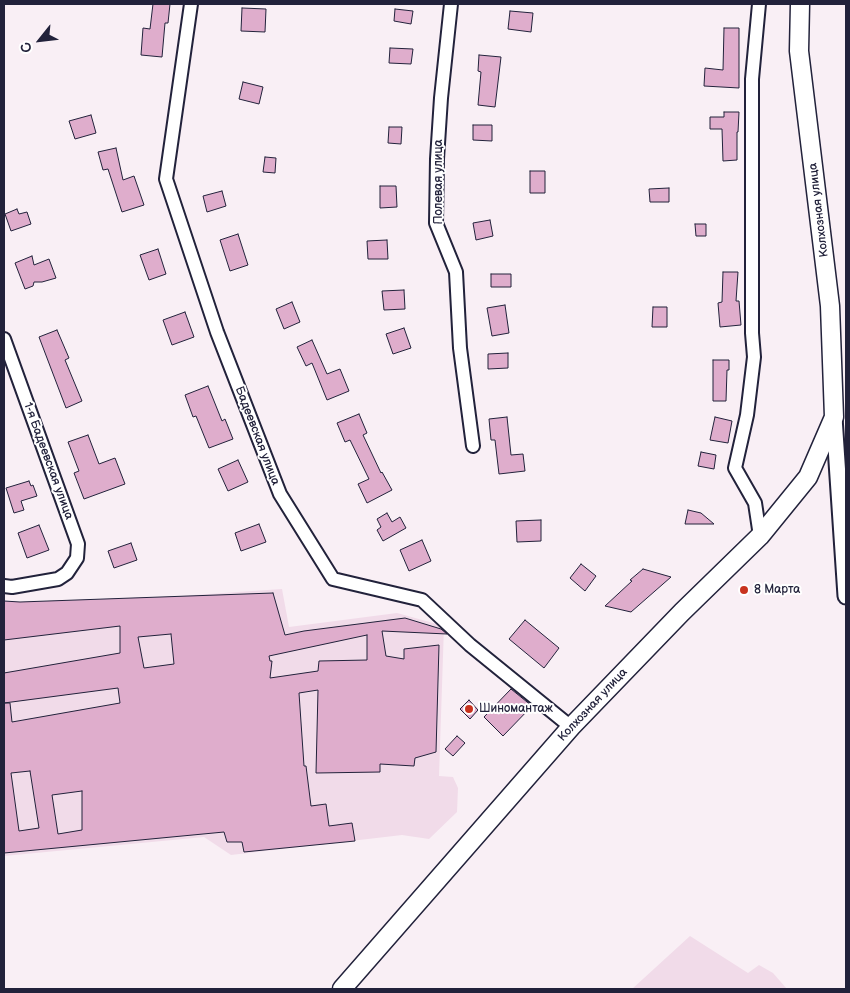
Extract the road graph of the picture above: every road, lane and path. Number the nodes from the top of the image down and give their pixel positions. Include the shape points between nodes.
1 (191, 4) edge
2 (451, 4) edge
3 (759, 4) edge
4 (800, 4) edge
5 (4, 339) edge
6 (834, 417) junction
7 (473, 446) dead end
8 (760, 536) junction
9 (4, 586) edge
10 (846, 596) edge
11 (571, 727) junction
12 (342, 989) edge

1 - 11 street, Бадеевская улица via 166,179 217,332 280,494 333,579 422,600
2 - 7 street, Полевая улица via 441,98 436,224 456,272 460,348
3 - 8 street via 752,79 754,357 747,415 735,468 755,502
4 - 6 main road, Колхозная улица via 799,51 830,306
5 - 9 street, 1-я Бадеевская улица via 78,544 76,558 67,573 58,578
6 - 8 main road, Колхозная улица via 808,477
6 - 10 street, Колхозная улица
8 - 11 main road, Колхозная улица
11 - 12 main road, Колхозная улица

